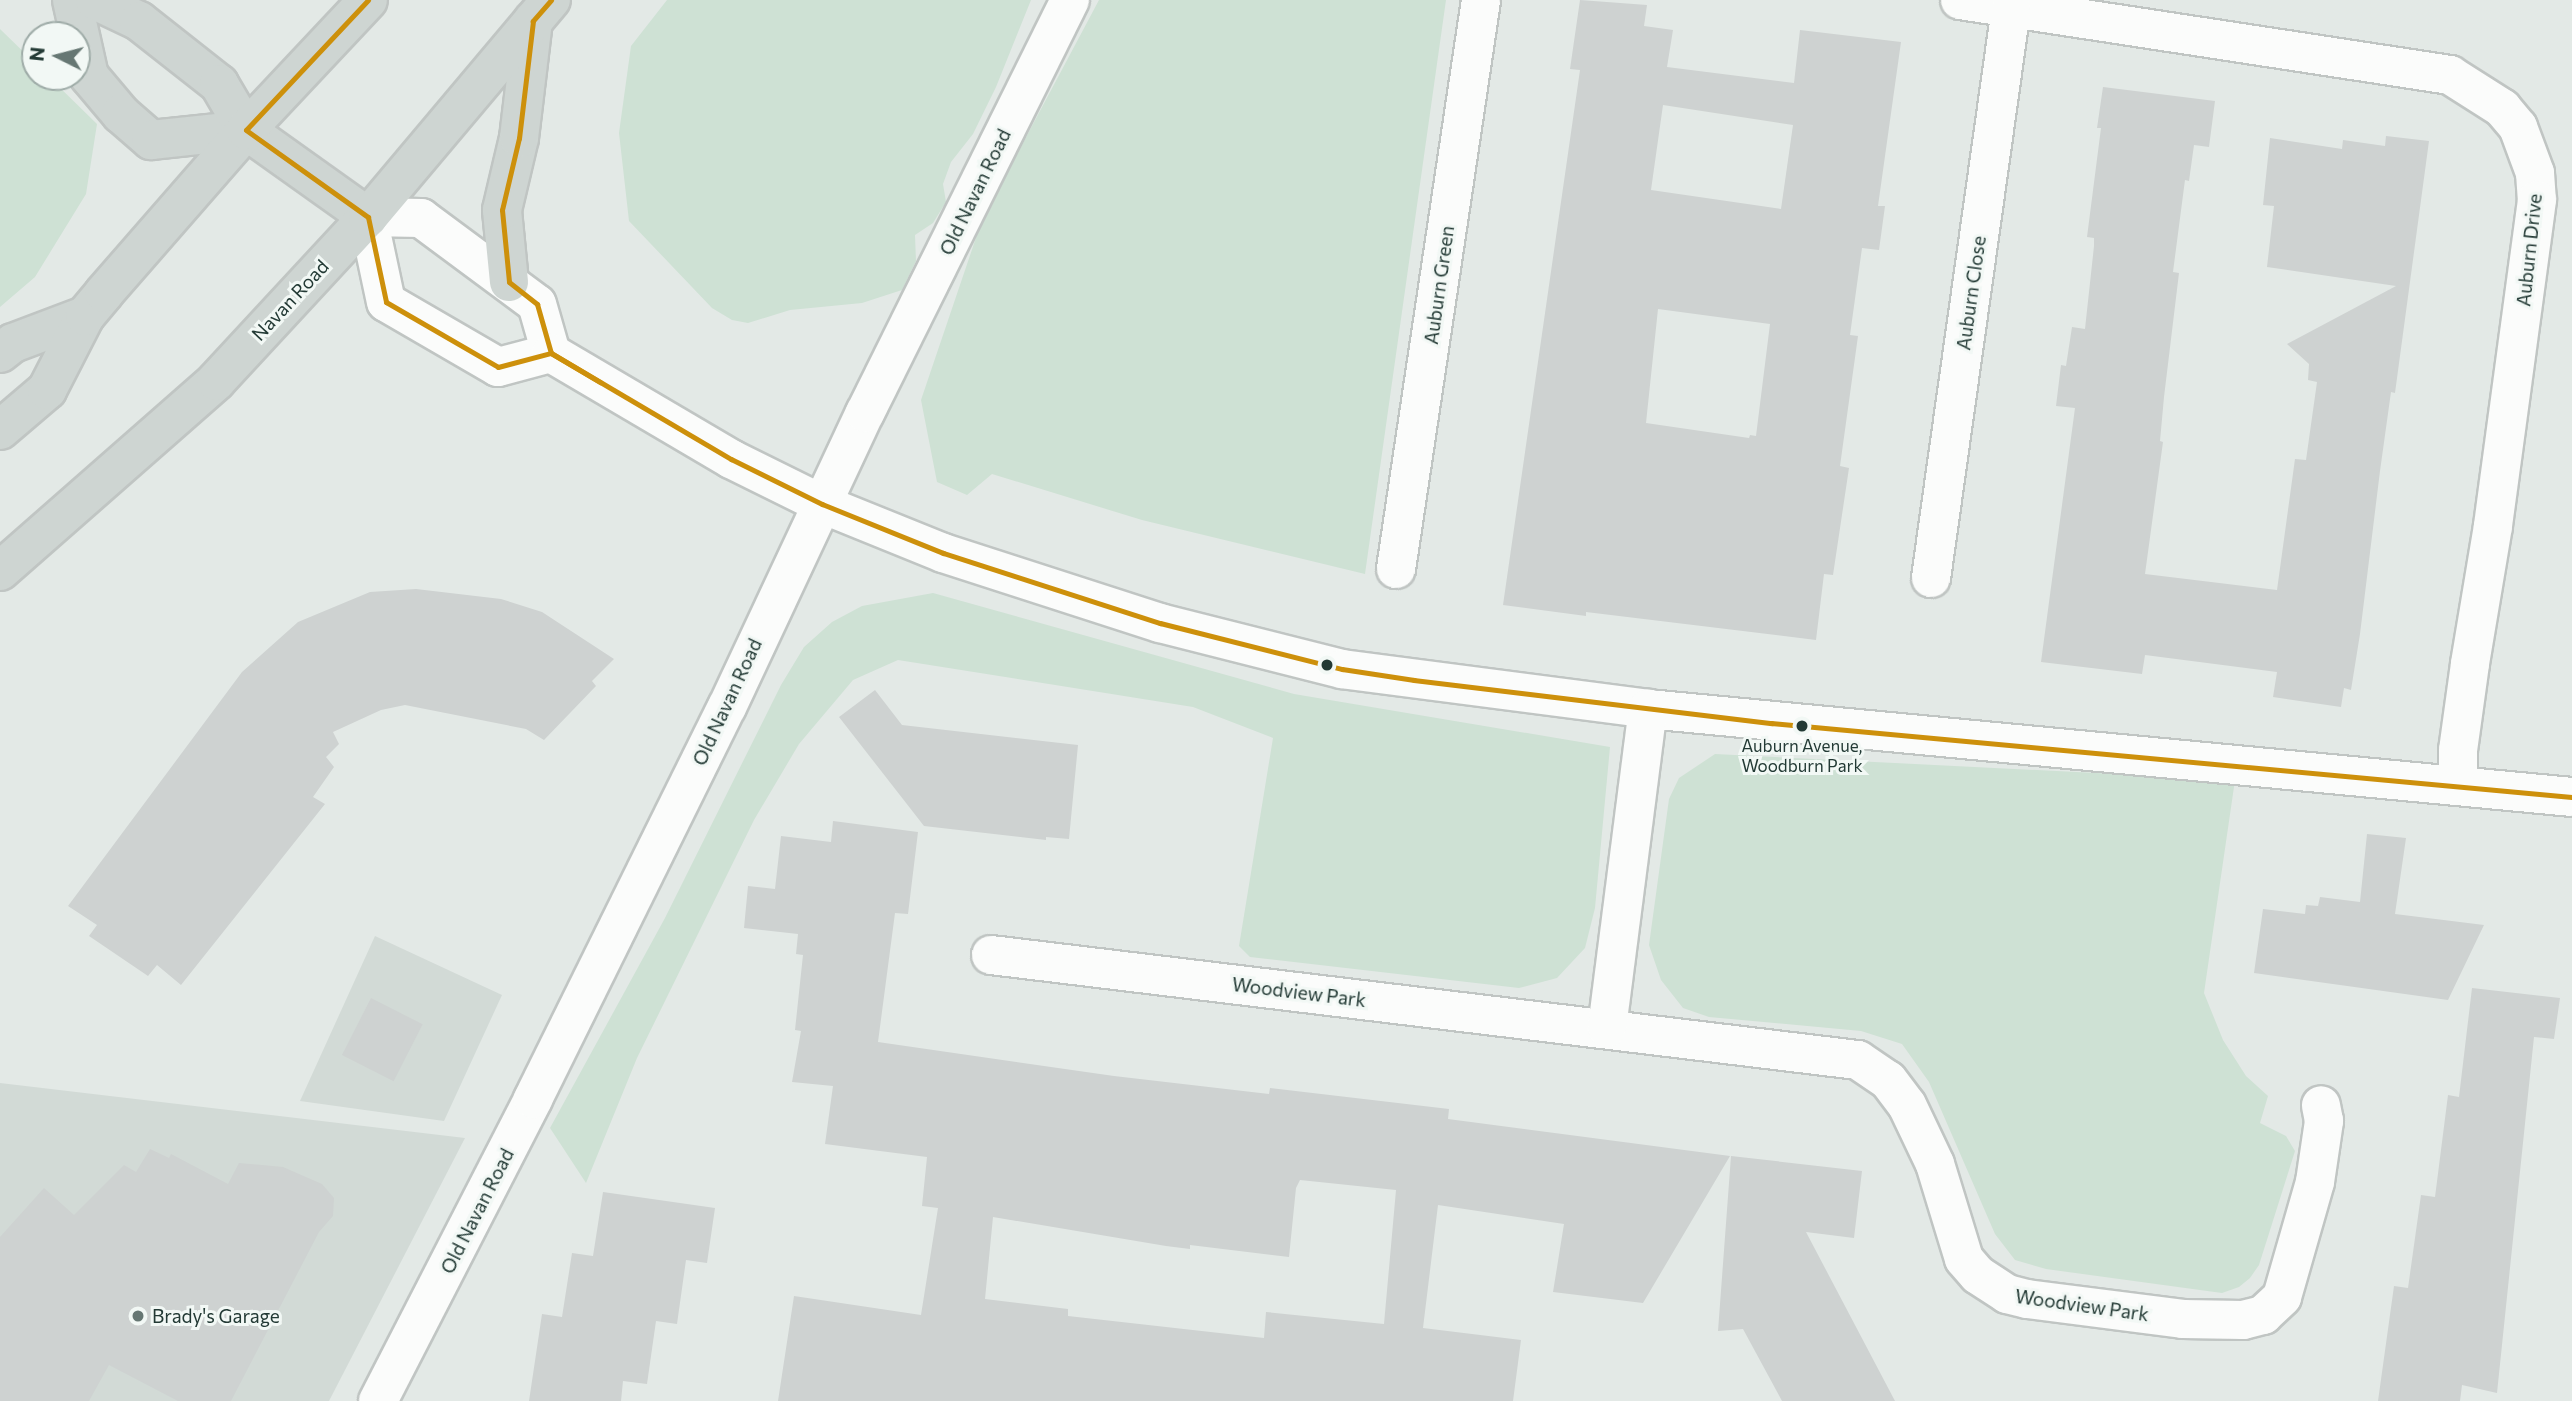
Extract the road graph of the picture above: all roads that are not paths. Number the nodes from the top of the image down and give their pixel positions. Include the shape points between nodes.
1 (72, 0) edge
2 (95, 0) edge
3 (1070, 0) edge
4 (1481, 0) edge
5 (1960, 0) edge
6 (355, 1) edge
7 (2011, 9) junction
8 (542, 10) edge
9 (247, 130) junction
10 (368, 217) junction
11 (509, 282) junction
12 (85, 316) junction
13 (0, 353) edge
14 (551, 353) junction
15 (0, 430) edge
16 (822, 504) junction
17 (1396, 569) dead end
18 (0, 571) edge
19 (1931, 578) dead end
20 (1648, 709) junction
21 (2458, 786) junction
22 (2572, 797) edge
23 (990, 955) dead end
24 (1607, 1028) junction
25 (2321, 1105) dead end
26 (378, 1401) edge

1 - 9 main road via 89,76 151,140
2 - 9 main road via 139,21 219,83
3 - 16 street, Old Navan Road
4 - 17 street, Auburn Green
5 - 7 street, Auburn Drive
6 - 9 main road
7 - 19 street, Auburn Close
7 - 21 street, Auburn Drive via 2450,75 2502,108 2518,127 2535,173 2537,200 2493,526 2473,637 2458,750
8 - 10 main road, Navan Road
8 - 11 main road via 502,210
9 - 10 main road
9 - 12 main road
10 - 11 street via 421,218
10 - 14 street via 386,302 498,367
10 - 18 main road, Navan Road via 216,381
11 - 14 street via 537,304
12 - 13 main road via 13,343
12 - 15 main road via 47,390
14 - 16 street via 731,459
16 - 20 street via 987,568 1160,623 1282,655 1414,680
16 - 26 street, Old Navan Road via 533,1099
20 - 21 street
20 - 24 street
21 - 22 street
23 - 24 street, Woodview Park
24 - 25 street, Woodview Park via 1857,1060 1888,1080 1907,1105 1934,1164 1964,1259 1978,1275 2007,1294 2027,1299 2183,1319 2243,1321 2263,1315 2282,1297 2315,1182 2324,1121

